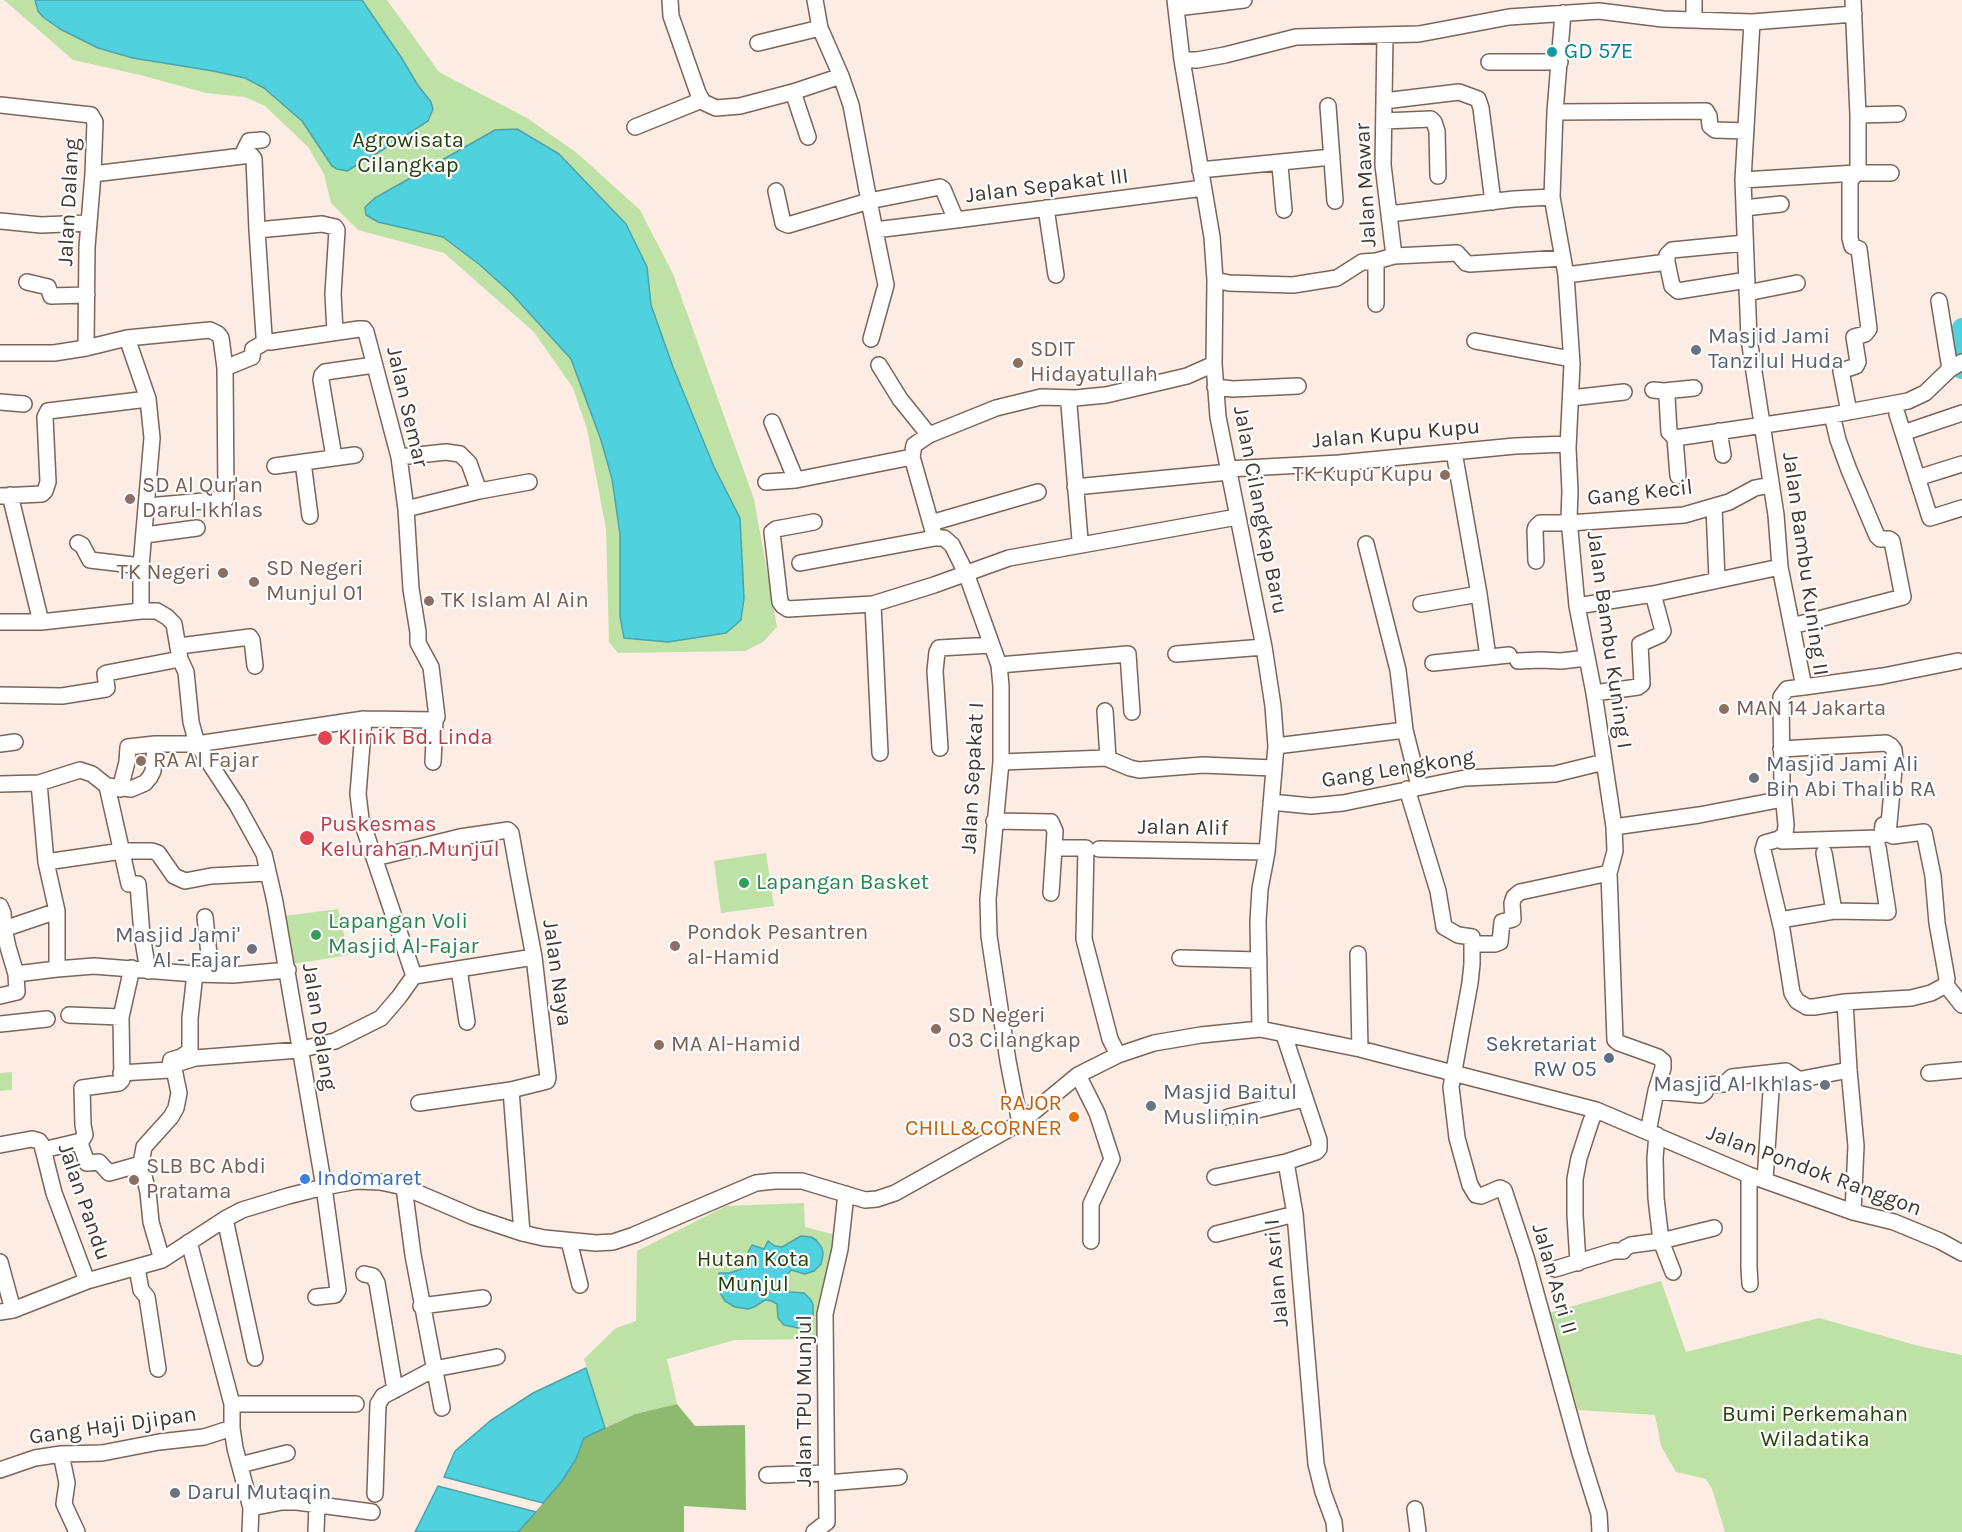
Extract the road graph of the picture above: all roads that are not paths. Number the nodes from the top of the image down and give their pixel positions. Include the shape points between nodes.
1 (670, 0) edge
2 (815, 0) edge
3 (1244, 0) edge
4 (1694, 0) edge
5 (1176, 4) edge
6 (1600, 5) edge
7 (1853, 7) edge
8 (1563, 13) junction
9 (1694, 20) junction
10 (1752, 22) junction
11 (820, 28) junction
12 (1385, 35) junction
13 (758, 43) dead end
14 (1182, 60) junction
15 (1489, 62) dead end
16 (1560, 62) junction
17 (841, 76) junction
18 (793, 92) junction
19 (702, 100) junction
20 (1384, 101) junction
21 (0, 105) edge
22 (1328, 106) dead end
23 (1555, 112) junction
24 (1898, 114) dead end
25 (1858, 115) junction
26 (1384, 121) junction
27 (635, 127) dead end
28 (1746, 131) junction
29 (808, 137) dead end
30 (262, 140) dead end
31 (242, 155) junction
32 (1332, 159) junction
33 (1280, 166) junction
34 (1856, 173) junction
35 (1891, 173) dead end
36 (93, 174) junction
37 (1438, 176) dead end
38 (1201, 177) junction
39 (1743, 180) junction
40 (777, 191) dead end
41 (1552, 197) junction
42 (869, 201) junction
43 (1335, 201) dead end
44 (1493, 202) junction
45 (1781, 204) dead end
46 (1046, 208) junction
47 (1744, 208) junction
48 (1284, 210) dead end
49 (1389, 214) junction
50 (956, 220) junction
51 (0, 221) edge
52 (88, 223) junction
53 (256, 230) junction
54 (875, 230) junction
55 (1745, 243) junction
56 (1394, 256) junction
57 (1563, 258) junction
58 (1376, 261) junction
59 (1667, 262) junction
60 (1056, 275) dead end
61 (1566, 275) junction
62 (1215, 280) junction
63 (27, 282) dead end
64 (1797, 283) dead end
65 (1747, 286) junction
66 (87, 295) junction
67 (1939, 301) dead end
68 (1376, 304) dead end
69 (335, 332) junction
70 (127, 338) junction
71 (871, 339) dead end
72 (267, 341) junction
73 (1475, 341) dead end
74 (86, 348) junction
75 (0, 352) edge
76 (1571, 359) junction
77 (1214, 364) junction
78 (374, 365) junction
79 (879, 365) dead end
80 (1955, 366) edge
81 (225, 368) junction
82 (1298, 386) dead end
83 (1215, 387) junction
84 (1694, 388) dead end
85 (1624, 392) dead end
86 (1571, 398) junction
87 (148, 399) junction
88 (0, 402) edge
89 (24, 404) dead end
90 (1069, 405) dead end
91 (1849, 412) junction
92 (1962, 413) edge
93 (1897, 414) dead end
94 (1832, 415) junction
95 (772, 422) dead end
96 (1762, 425) junction
97 (1719, 432) junction
98 (1903, 433) junction
99 (929, 435) junction
100 (1675, 438) junction
101 (1568, 444) junction
102 (1454, 452) junction
103 (355, 455) dead end
104 (1723, 455) dead end
105 (912, 456) junction
106 (399, 457) junction
107 (334, 458) junction
108 (303, 462) junction
109 (1962, 464) edge
110 (275, 466) dead end
111 (1228, 471) junction
112 (1678, 476) dead end
113 (1917, 478) junction
114 (796, 480) junction
115 (529, 482) dead end
116 (766, 482) dead end
117 (1771, 485) junction
118 (1075, 488) junction
119 (478, 491) junction
120 (1038, 492) dead end
121 (5, 496) edge
122 (148, 506) junction
123 (1714, 507) junction
124 (1962, 508) edge
125 (406, 509) junction
126 (310, 516) dead end
127 (1238, 517) junction
128 (814, 522) dead end
129 (1569, 523) junction
130 (196, 528) dead end
131 (933, 530) junction
132 (145, 535) junction
133 (1080, 540) dead end
134 (78, 543) dead end
135 (1366, 544) dead end
136 (1536, 561) dead end
137 (800, 563) dead end
138 (141, 566) junction
139 (1780, 567) junction
140 (966, 573) junction
141 (1717, 579) junction
142 (1479, 594) junction
143 (1653, 594) junction
144 (873, 604) junction
145 (1421, 604) dead end
146 (1577, 606) junction
147 (141, 611) junction
148 (0, 622) edge
149 (41, 622) junction
150 (1792, 627) junction
151 (991, 645) junction
152 (1263, 647) junction
153 (180, 652) junction
154 (1176, 654) dead end
155 (1488, 657) junction
156 (1587, 658) junction
157 (1958, 662) dead end
158 (1433, 663) dead end
159 (999, 665) junction
160 (255, 666) dead end
161 (1803, 687) junction
162 (1594, 693) junction
163 (0, 695) edge
164 (1105, 711) dead end
165 (1132, 712) dead end
166 (364, 719) junction
167 (435, 720) junction
168 (1405, 730) junction
169 (155, 744) junction
170 (197, 744) junction
171 (1276, 746) junction
172 (940, 748) dead end
173 (1781, 749) junction
174 (880, 753) dead end
175 (1108, 759) junction
176 (433, 762) dead end
177 (1001, 762) junction
178 (1604, 762) junction
179 (1273, 768) junction
180 (1885, 777) dead end
181 (39, 783) junction
182 (0, 784) edge
183 (1413, 787) junction
184 (113, 788) junction
185 (1783, 799) junction
186 (1270, 802) junction
187 (994, 821) junction
188 (1614, 827) junction
189 (1779, 839) junction
190 (1878, 843) junction
191 (1054, 848) junction
192 (1093, 849) junction
193 (122, 851) junction
194 (1267, 852) junction
195 (1824, 853) dead end
196 (375, 858) junction
197 (46, 862) junction
198 (267, 873) junction
199 (1609, 873) junction
200 (1051, 892) dead end
201 (0, 906) edge
202 (57, 911) junction
203 (1834, 911) junction
204 (205, 917) dead end
205 (1780, 920) junction
206 (4, 929) junction
207 (1472, 944) junction
208 (1358, 954) dead end
209 (534, 957) junction
210 (1180, 958) dead end
211 (1259, 960) junction
212 (132, 968) junction
213 (57, 969) junction
214 (459, 969) junction
215 (148, 970) junction
216 (288, 970) junction
217 (211, 973) junction
218 (16, 974) junction
219 (195, 974) junction
220 (414, 976) junction
221 (1946, 985) junction
222 (0, 996) edge
223 (1845, 1002) junction
224 (1962, 1005) edge
225 (69, 1016) dead end
226 (121, 1017) junction
227 (47, 1019) dead end
228 (467, 1022) dead end
229 (0, 1024) edge
230 (1260, 1029) junction
231 (1284, 1035) junction
232 (1360, 1049) junction
233 (299, 1050) junction
234 (1118, 1055) junction
235 (1849, 1070) junction
236 (1962, 1070) edge
237 (1929, 1072) dead end
238 (1452, 1073) junction
239 (1769, 1073) junction
240 (122, 1074) junction
241 (1078, 1076) junction
242 (511, 1090) junction
243 (1656, 1091) junction
244 (1304, 1099) junction
245 (419, 1103) dead end
246 (1596, 1110) junction
247 (1228, 1117) dead end
248 (1020, 1124) junction
249 (1652, 1133) junction
250 (81, 1141) junction
251 (0, 1145) edge
252 (43, 1150) junction
253 (1286, 1162) junction
254 (141, 1164) junction
255 (1749, 1175) junction
256 (1215, 1177) dead end
257 (1765, 1180) junction
258 (324, 1187) junction
259 (404, 1187) junction
260 (846, 1194) junction
261 (1853, 1212) junction
262 (1295, 1214) junction
263 (225, 1219) junction
264 (1714, 1228) dead end
265 (522, 1233) junction
266 (1216, 1234) dead end
267 (569, 1241) junction
268 (1091, 1241) dead end
269 (1661, 1241) junction
270 (189, 1242) junction
271 (1962, 1253) edge
272 (162, 1260) junction
273 (0, 1263) edge
274 (1578, 1263) junction
275 (138, 1268) junction
276 (1555, 1269) dead end
277 (1672, 1272) dead end
278 (364, 1274) dead end
279 (87, 1281) junction
280 (1750, 1284) dead end
281 (580, 1285) dead end
282 (316, 1297) dead end
283 (483, 1298) dead end
284 (421, 1306) junction
285 (6, 1311) edge
286 (497, 1357) dead end
287 (255, 1358) dead end
288 (158, 1369) dead end
289 (434, 1369) junction
290 (395, 1390) junction
291 (232, 1404) junction
292 (356, 1404) dead end
293 (442, 1408) dead end
294 (232, 1428) junction
295 (287, 1453) dead end
296 (61, 1454) junction
297 (240, 1465) junction
298 (0, 1470) edge
299 (766, 1475) dead end
300 (826, 1478) junction
301 (899, 1478) dead end
302 (375, 1494) dead end
303 (317, 1504) junction
304 (251, 1508) junction
305 (1415, 1509) dead end
306 (372, 1512) dead end
307 (1598, 1531) edge
308 (77, 1532) edge
309 (250, 1532) edge
310 (316, 1532) edge
311 (814, 1532) edge
312 (1335, 1532) edge
313 (1418, 1532) edge

1 - 19 street via 671,16
2 - 11 street
3 - 5 street
4 - 9 street
5 - 14 street, Jalan Cilangkap Baru
6 - 8 street
6 - 9 street via 1663,19
7 - 10 street
7 - 25 street
8 - 12 street via 1419,34
8 - 16 street, Jalan Bambu Kuning I
9 - 10 street
10 - 28 street, Jalan Bambu Kuning II
11 - 13 street
11 - 17 street
12 - 14 street via 1296,37 1225,55
12 - 20 street, Jalan Mawar
14 - 38 street, Jalan Cilangkap Baru
15 - 16 street
16 - 23 street, Jalan Bambu Kuning I
17 - 18 street
17 - 42 street via 851,105
18 - 19 street via 740,106 716,108
18 - 29 street
19 - 27 street
20 - 26 street, Jalan Mawar
20 - 44 street via 1459,92 1478,99
21 - 36 street, Jalan Dalang via 91,116 96,126
22 - 32 street
23 - 28 street via 1706,111 1715,130
23 - 41 street, Jalan Bambu Kuning I
24 - 25 street
25 - 34 street
26 - 37 street via 1434,122
26 - 49 street, Jalan Mawar via 1383,165
28 - 39 street, Jalan Bambu Kuning II
30 - 31 street via 249,141
31 - 36 street
31 - 53 street via 254,159
32 - 33 street
32 - 38 street
32 - 43 street
33 - 38 street
33 - 48 street
34 - 35 street
34 - 39 street
34 - 91 street via 1850,181 1850,238 1852,246 1859,249 1869,329 1854,337 1856,366 1841,371
36 - 52 street, Jalan Dalang
38 - 46 street, Jalan Sepakat III
38 - 62 street, Jalan Cilangkap Baru
39 - 47 street, Jalan Bambu Kuning II
40 - 42 street via 785,225
41 - 44 street
41 - 57 street, Jalan Bambu Kuning I
42 - 50 street, Jalan Sepakat III via 940,187
42 - 54 street
44 - 49 street
45 - 47 street
46 - 50 street, Jalan Sepakat III
46 - 60 street
47 - 55 street, Jalan Bambu Kuning II
49 - 56 street, Jalan Mawar
50 - 54 street
51 - 52 street via 41,225
52 - 66 street, Jalan Dalang
53 - 69 street via 322,224 335,227
53 - 72 street
54 - 71 street via 886,285
55 - 59 street via 1672,250
55 - 65 street, Jalan Bambu Kuning II
56 - 57 street via 1457,253 1470,264
56 - 58 street, Jalan Mawar
57 - 61 street, Jalan Bambu Kuning I
58 - 62 street, Jalan Mawar via 1362,262 1336,278 1293,285
58 - 68 street
59 - 61 street
59 - 65 street via 1672,286 1678,291
61 - 76 street, Jalan Bambu Kuning I
62 - 77 street, Jalan Cilangkap Baru
63 - 66 street via 48,287 51,296
64 - 65 street
65 - 96 street, Jalan Bambu Kuning II via 1749,339
66 - 74 street, Jalan Dalang
67 - 80 street
69 - 72 street, Jalan Semar
69 - 78 street, Jalan Semar via 364,329
70 - 74 street
70 - 81 street via 210,330 221,338
70 - 87 street
72 - 81 street via 253,349 252,357
73 - 76 street
74 - 75 street via 54,353
76 - 86 street, Jalan Bambu Kuning I
77 - 83 street, Jalan Cilangkap Baru
77 - 99 street via 1187,376 1106,395 1041,397 996,408
78 - 106 street, Jalan Semar
78 - 107 street via 322,375
79 - 99 street
80 - 91 street via 1918,398
81 - 122 street via 226,499
82 - 83 street
83 - 111 street, Jalan Cilangkap Baru
84 - 100 street via 1658,390 1667,397 1670,432
85 - 86 street
86 - 101 street, Jalan Bambu Kuning I
87 - 121 street via 48,411 45,491
87 - 122 street via 152,426
88 - 89 street
90 - 118 street
91 - 94 street
92 - 98 street
93 - 98 street
94 - 96 street
94 - 150 street via 1838,440 1877,536 1892,541 1903,597
95 - 114 street
96 - 97 street
96 - 117 street, Jalan Bambu Kuning II
97 - 100 street
97 - 104 street
98 - 113 street
99 - 105 street via 914,445
100 - 112 street
101 - 102 street, Jalan Kupu Kupu
101 - 129 street, Jalan Bambu Kuning I
102 - 111 street, Jalan Kupu Kupu
102 - 142 street
103 - 107 street
105 - 114 street
105 - 131 street
106 - 119 street via 460,454 469,463
106 - 125 street, Jalan Semar
107 - 108 street
108 - 110 street
108 - 126 street
109 - 113 street
111 - 118 street, Jalan Kupu Kupu
111 - 127 street, Jalan Cilangkap Baru
113 - 124 street via 1930,518
114 - 116 street
115 - 119 street
117 - 123 street, Gang Kecil
117 - 139 street, Jalan Bambu Kuning II
118 - 133 street
119 - 125 street
120 - 131 street
121 - 149 street
122 - 132 street
123 - 129 street, Gang Kecil via 1684,515
123 - 141 street
125 - 167 street, Jalan Semar via 418,643 431,667
127 - 140 street via 1009,558
127 - 152 street, Jalan Cilangkap Baru
128 - 144 street via 772,532 780,602 788,609
129 - 136 street, Gang Kecil via 1538,524
129 - 146 street, Jalan Bambu Kuning I
130 - 132 street
131 - 137 street
131 - 140 street, Jalan Sepakat I via 952,545
132 - 138 street
134 - 138 street via 95,562
135 - 168 street via 1398,670
138 - 147 street
139 - 141 street
139 - 150 street, Jalan Bambu Kuning II
140 - 144 street
140 - 151 street, Jalan Sepakat I
141 - 143 street
142 - 145 street
142 - 155 street
143 - 146 street
143 - 162 street via 1663,631 1640,644 1642,684
144 - 174 street
146 - 156 street, Jalan Bambu Kuning I
147 - 149 street, Jalan Dalang
147 - 153 street, Jalan Dalang via 157,611 174,624
148 - 149 street, Jalan Dalang
150 - 161 street, Jalan Bambu Kuning II
151 - 159 street, Jalan Sepakat I
151 - 172 street via 939,648 937,652
152 - 154 street
152 - 171 street, Jalan Cilangkap Baru via 1274,706
153 - 160 street via 250,637
153 - 163 street via 105,674 106,689 62,696
153 - 170 street, Jalan Dalang
155 - 156 street via 1562,661
155 - 158 street
156 - 162 street, Jalan Bambu Kuning I
157 - 161 street
159 - 165 street via 1128,654
159 - 177 street, Jalan Sepakat I
161 - 173 street, Jalan Bambu Kuning II via 1787,689 1781,697
162 - 178 street, Jalan Bambu Kuning I
164 - 175 street
166 - 167 street
166 - 170 street
166 - 196 street via 358,804
167 - 176 street, Jalan Semar
168 - 171 street
168 - 183 street
169 - 170 street
169 - 184 street via 153,771 145,783
169 - 184 street via 128,747 123,784
170 - 198 street, Jalan Dalang via 264,854
171 - 179 street, Jalan Cilangkap Baru
173 - 185 street, Jalan Bambu Kuning II
173 - 221 street via 1886,743 1894,750 1888,834 1924,832
175 - 177 street
175 - 179 street via 1139,770 1203,765
177 - 187 street, Jalan Sepakat I
178 - 183 street, Gang Lengkong via 1555,774 1465,778
178 - 188 street, Jalan Bambu Kuning I
179 - 186 street, Jalan Cilangkap Baru
180 - 190 street
181 - 182 street
181 - 184 street via 80,770
181 - 197 street
183 - 186 street, Gang Lengkong via 1343,803 1311,806
183 - 207 street via 1444,927 1472,937
184 - 193 street
185 - 188 street
185 - 189 street, Jalan Bambu Kuning II via 1786,825 1785,834
186 - 194 street, Jalan Cilangkap Baru
187 - 191 street via 1051,822
187 - 248 street, Jalan Sepakat I via 989,936
188 - 199 street, Jalan Bambu Kuning I via 1615,851
189 - 190 street
189 - 205 street, Jalan Bambu Kuning II via 1765,843 1763,850
190 - 203 street via 1888,912
191 - 192 street, Jalan Alif
191 - 200 street
192 - 194 street, Jalan Alif
192 - 234 street via 1084,939 1110,1039
193 - 197 street
193 - 198 street via 158,853 174,876 185,881
193 - 215 street via 129,884 138,884
194 - 211 street, Jalan Cilangkap Baru via 1260,889
195 - 203 street
196 - 209 street, Jalan Naya via 460,837 508,830
196 - 220 street
197 - 202 street
198 - 216 street, Jalan Dalang
199 - 207 street via 1520,892 1512,903 1513,919 1502,922 1500,942
199 - 243 street, Jalan Bambu Kuning I via 1615,1040 1663,1062
201 - 206 street
202 - 206 street
202 - 213 street
203 - 205 street
204 - 217 street
205 - 223 street, Jalan Bambu Kuning II via 1789,981 1797,1001 1807,1007
206 - 218 street
207 - 238 street via 1470,983
208 - 232 street
209 - 214 street
209 - 242 street, Jalan Naya via 548,1078 543,1083
210 - 211 street
211 - 230 street, Jalan Cilangkap Baru
212 - 213 street
212 - 215 street
212 - 226 street
213 - 218 street
214 - 220 street
214 - 228 street
215 - 219 street
216 - 217 street
216 - 233 street, Jalan Dalang
217 - 219 street
218 - 222 street via 17,992
219 - 240 street via 190,1051 171,1060 169,1070
220 - 233 street via 375,1022 335,1041
221 - 223 street, Jalan Bambu Kuning II via 1911,998
221 - 224 street
223 - 235 street
225 - 226 street
226 - 240 street
227 - 229 street
230 - 231 street, Jalan Pondok Ranggon
230 - 234 street, Jalan Pondok Ranggon via 1154,1043
231 - 232 street, Jalan Pondok Ranggon
231 - 244 street
232 - 238 street, Jalan Pondok Ranggon
233 - 254 street via 195,1058 176,1064 176,1108 144,1147
233 - 258 street, Jalan Dalang
234 - 241 street, Jalan Pondok Ranggon
235 - 239 street via 1802,1079 1786,1071
235 - 261 street via 1856,1146
236 - 237 street
238 - 246 street, Jalan Pondok Ranggon
238 - 307 street, Jalan Asri II via 1457,1138 1470,1185 1481,1196 1504,1190 1599,1514
239 - 243 street via 1707,1084 1701,1095
239 - 257 street
240 - 250 street via 119,1083 82,1088 85,1136
241 - 248 street, Jalan Pondok Ranggon
241 - 268 street via 1097,1113 1112,1159 1091,1204
242 - 245 street
242 - 265 street
243 - 249 street, Jalan Bambu Kuning I via 1649,1127
244 - 247 street
244 - 253 street via 1319,1149
246 - 249 street, Jalan Pondok Ranggon
246 - 274 street via 1575,1179
248 - 260 street, Jalan Pondok Ranggon via 895,1193 865,1200
249 - 255 street, Jalan Pondok Ranggon
249 - 269 street, Jalan Bambu Kuning I
250 - 252 street
250 - 254 street via 85,1162 99,1162 109,1173
251 - 252 street, Jalan Pandu via 32,1139 39,1141
252 - 279 street, Jalan Pandu
253 - 256 street
253 - 262 street, Jalan Asri I
254 - 272 street
255 - 257 street, Jalan Pondok Ranggon
255 - 280 street
257 - 261 street, Jalan Pondok Ranggon
258 - 259 street, Jalan Pondok Ranggon via 368,1181
258 - 263 street, Jalan Pondok Ranggon via 242,1210
258 - 282 street, Jalan Dalang via 338,1290 335,1295
259 - 265 street, Jalan Pondok Ranggon
259 - 284 street
260 - 267 street, Jalan Pondok Ranggon via 802,1181 756,1183 613,1242
260 - 300 street, Jalan TPU Munjul via 840,1249 825,1314
261 - 271 street, Jalan Pondok Ranggon via 1894,1222
262 - 266 street
262 - 312 street, Jalan Asri I via 1316,1464
263 - 270 street, Jalan Pondok Ranggon
263 - 287 street
264 - 269 street
265 - 267 street, Jalan Pondok Ranggon
267 - 281 street
269 - 274 street via 1631,1245 1623,1251
269 - 277 street, Jalan Bambu Kuning I
270 - 272 street, Jalan Pondok Ranggon
270 - 291 street
272 - 275 street, Jalan Pondok Ranggon
273 - 285 street
274 - 276 street
275 - 279 street, Jalan Pondok Ranggon
275 - 288 street via 141,1290 147,1297
278 - 290 street via 373,1276 377,1283
279 - 285 street, Jalan Pondok Ranggon
283 - 284 street
284 - 289 street
286 - 289 street
289 - 290 street
289 - 293 street
290 - 302 street via 378,1404
291 - 292 street
291 - 294 street
294 - 296 street, Gang Haji Djipan via 204,1437 115,1451
294 - 297 street
295 - 297 street
296 - 298 street, Gang Haji Djipan
296 - 308 street via 67,1483 64,1504
297 - 304 street
299 - 300 street
300 - 301 street
300 - 311 street, Jalan TPU Munjul via 826,1522
303 - 304 street via 282,1502
303 - 306 street
303 - 310 street
304 - 309 street
305 - 313 street

